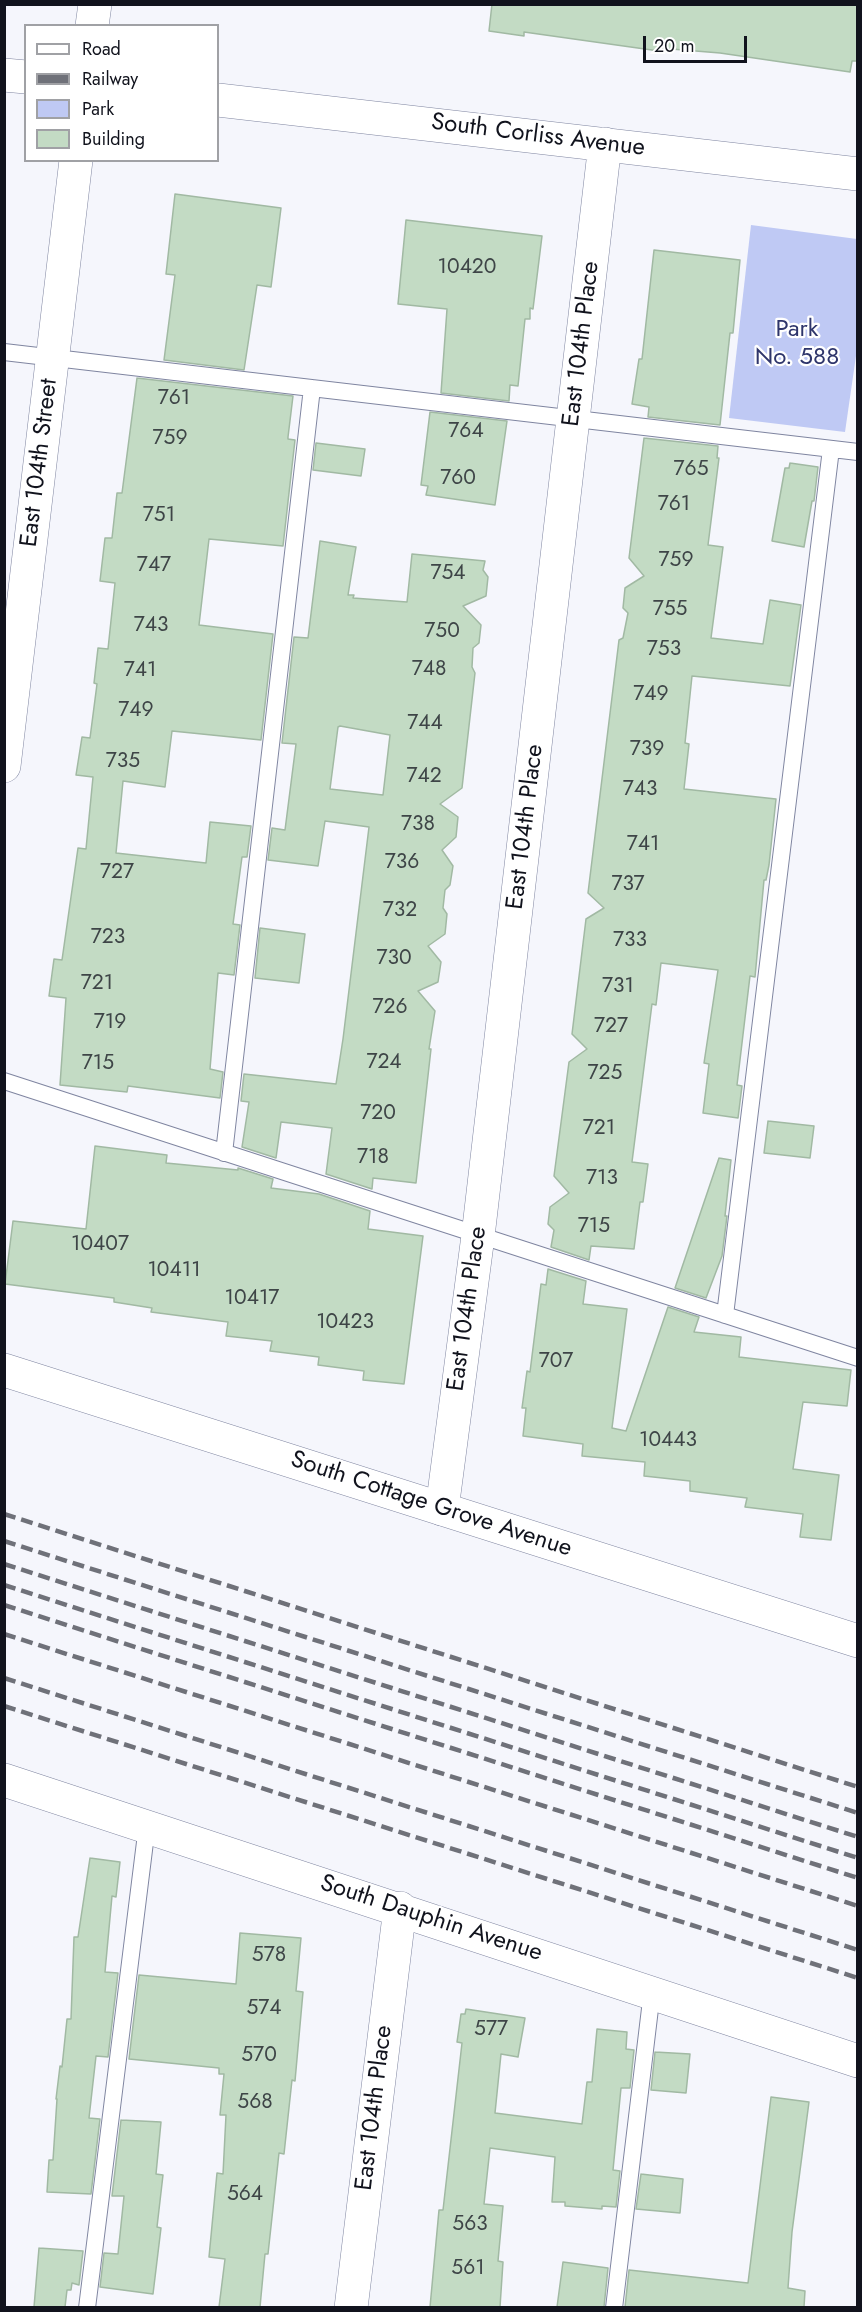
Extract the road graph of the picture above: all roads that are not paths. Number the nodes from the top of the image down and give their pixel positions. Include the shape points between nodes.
1 (95, 4) edge
2 (92, 24) edge
3 (4, 75) edge
4 (24, 77) edge
5 (219, 100) edge
6 (605, 144) junction
7 (76, 162) edge
8 (858, 174) edge
9 (4, 352) edge
10 (53, 357) junction
11 (312, 388) junction
12 (573, 419) junction
13 (831, 449) junction
14 (858, 452) edge
15 (4, 766) edge
16 (4, 1081) edge
17 (224, 1153) junction
18 (478, 1236) junction
19 (725, 1315) junction
20 (858, 1358) edge
21 (4, 1370) edge
22 (442, 1509) junction
23 (858, 1641) edge
24 (4, 1780) edge
25 (147, 1826) junction
26 (400, 1908) junction
27 (652, 1992) junction
28 (858, 2061) edge
29 (87, 2307) edge
30 (351, 2307) edge
31 (614, 2307) edge

1 - 2 street
3 - 4 street
5 - 6 street, South Corliss Avenue
6 - 8 street, South Corliss Avenue
6 - 12 street, East 104th Place
7 - 10 street, East 104th Street
9 - 10 lane
10 - 11 lane
10 - 15 street, East 104th Street
11 - 12 lane
11 - 17 lane
12 - 13 lane
12 - 18 street, East 104th Place
13 - 14 lane
13 - 19 lane
16 - 17 lane
17 - 18 lane
18 - 19 lane
18 - 22 street, East 104th Place
19 - 20 lane
21 - 22 street, South Cottage Grove Avenue
22 - 23 street, South Cottage Grove Avenue
24 - 25 street, South Dauphin Avenue
25 - 26 street, South Dauphin Avenue
25 - 29 lane
26 - 27 street, South Dauphin Avenue
26 - 30 street, East 104th Place
27 - 28 street, South Dauphin Avenue
27 - 31 lane

